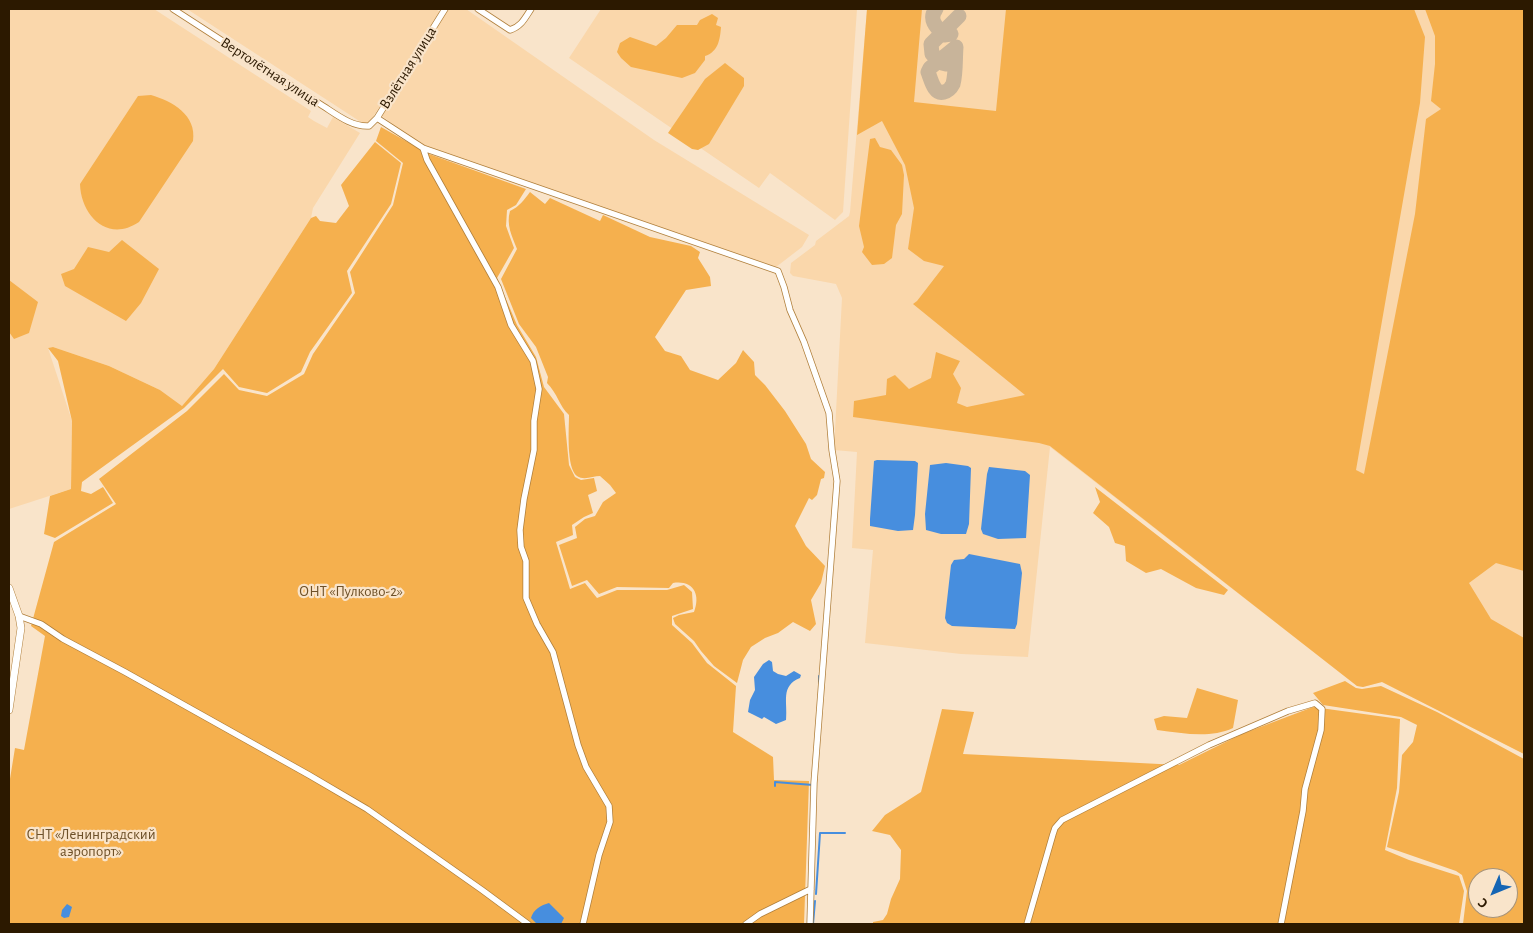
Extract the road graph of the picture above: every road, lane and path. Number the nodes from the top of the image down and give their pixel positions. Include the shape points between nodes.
1 (173, 9) edge
2 (445, 9) edge
3 (478, 9) edge
4 (531, 9) edge
5 (377, 118) junction
6 (369, 126) joint
7 (423, 148) junction
8 (9, 588) edge
9 (19, 616) junction
10 (9, 710) edge
11 (811, 889) junction
12 (528, 924) edge
13 (582, 924) edge
14 (746, 924) edge
15 (810, 924) edge
16 (1027, 924) edge
17 (1282, 924) edge

1 - 6 street, Вертолётная улица via 323,106 356,125
2 - 5 street, Взлётная улица
3 - 4 street via 510,30 521,24
5 - 6 street, Взлётная улица
5 - 7 street
7 - 11 street via 778,272 829,413 837,481 814,783
7 - 13 street via 498,287 511,325 534,361 540,389 534,421 534,450 520,530 526,561 526,598 553,652 586,767 609,806 610,822
8 - 9 street
9 - 10 street via 21,628
9 - 12 street via 41,624 87,653 353,801
11 - 14 street
11 - 15 street
16 - 17 street via 1055,828 1062,820 1210,744 1315,703 1322,708 1321,730 1305,788

